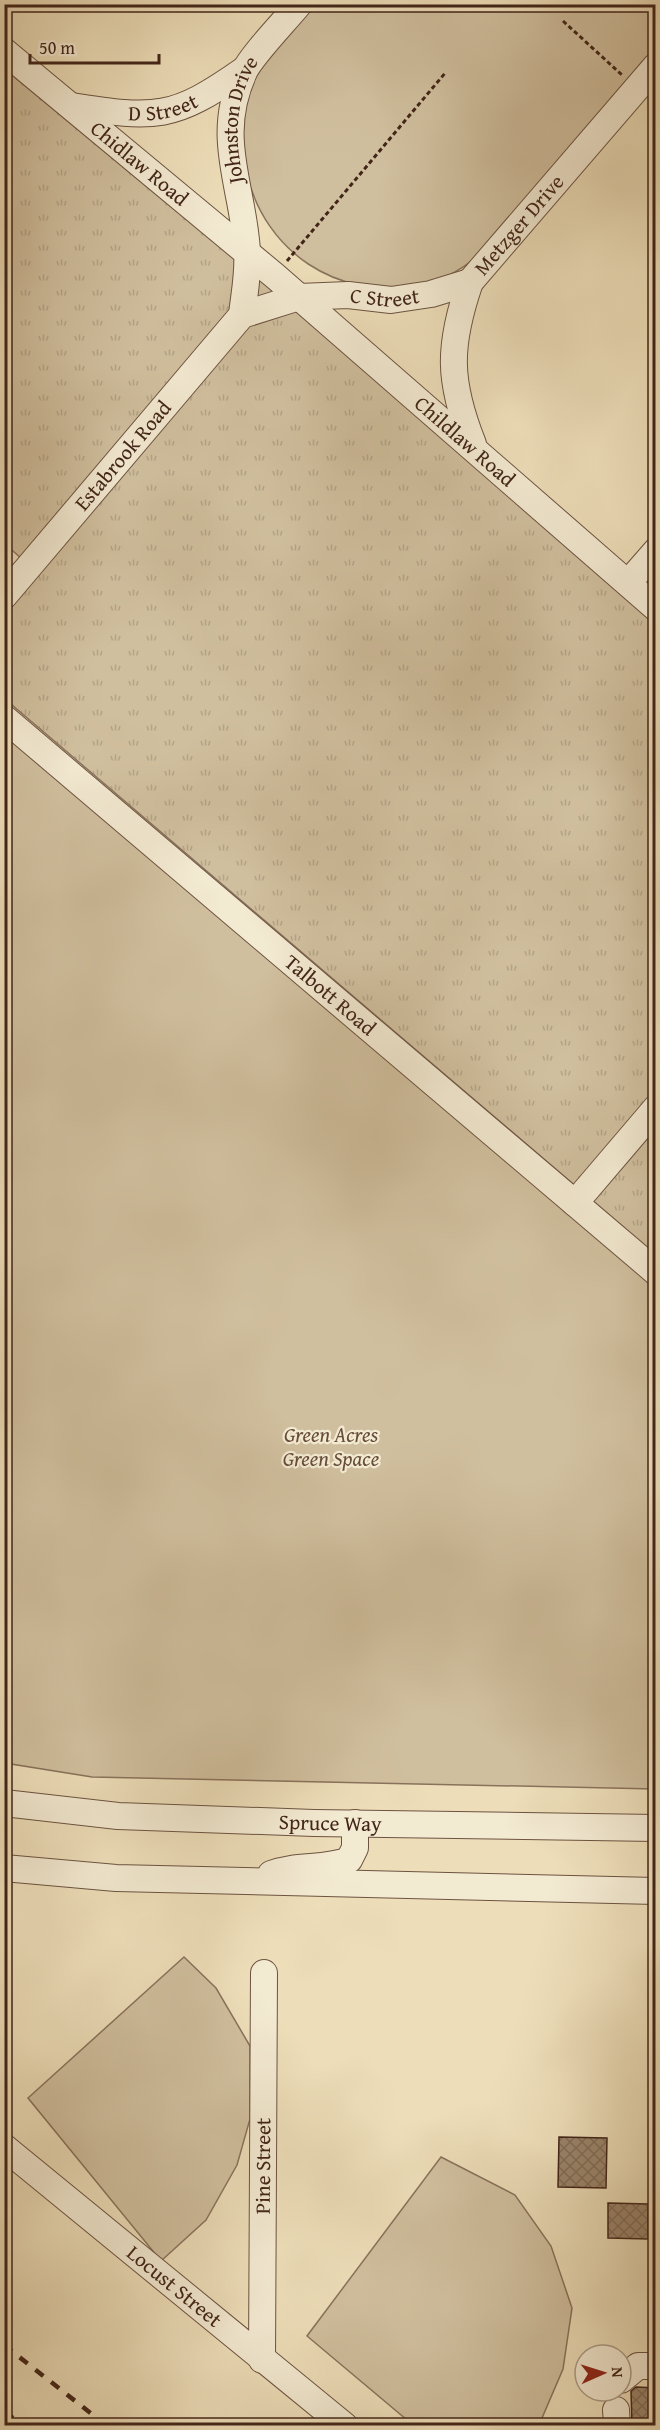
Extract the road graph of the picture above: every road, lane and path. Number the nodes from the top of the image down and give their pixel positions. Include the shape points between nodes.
1 (299, 4) edge
2 (563, 21) dead end
3 (4, 51) edge
4 (656, 66) edge
5 (244, 70) junction
6 (446, 72) dead end
7 (636, 88) junction
8 (71, 106) junction
9 (248, 254) junction
10 (275, 276) junction
11 (470, 282) junction
12 (299, 297) junction
13 (242, 315) junction
14 (475, 449) junction
15 (656, 551) edge
16 (628, 583) junction
17 (4, 596) edge
18 (656, 608) edge
19 (4, 718) edge
20 (656, 1108) edge
21 (575, 1203) junction
22 (656, 1272) edge
23 (4, 1803) edge
24 (355, 1823) junction
25 (656, 1828) edge
26 (4, 1868) edge
27 (251, 1882) junction
28 (656, 1891) edge
29 (264, 1973) dead end
30 (4, 2147) edge
31 (262, 2360) junction
32 (656, 2366) edge
33 (633, 2370) edge
34 (4, 2410) edge
35 (24, 2426) edge
36 (345, 2426) edge

1 - 5 street, Johnston Drive
2 - 7 path
3 - 8 street, Chidlaw Road
4 - 7 street, Metzger Drive
5 - 8 street, D Street via 205,98 169,111 133,115
5 - 9 street, Johnston Drive via 230,121 229,150
6 - 10 path
7 - 11 street, Metzger Drive
8 - 9 street, Chidlaw Road
9 - 10 street, Chidlaw Road
9 - 13 street
10 - 12 street, Childlaw Road
11 - 12 street, C Street via 431,294 391,300 348,295
11 - 14 street, Metzger Drive via 457,319 453,357 458,406
12 - 13 street
12 - 14 street, Childlaw Road
13 - 17 street, Estabrook Road
14 - 16 street, Childlaw Road
15 - 16 street
16 - 18 street, Childlaw Road
19 - 21 street, Talbott Road
20 - 21 street
21 - 22 street, Talbott Road
23 - 24 street, Spruce Way via 118,1816
24 - 25 street, Spruce Way
24 - 27 street via 355,1848 349,1860 338,1865 284,1869
26 - 27 street via 116,1878
27 - 28 street
29 - 31 street, Pine Street
30 - 31 street, Locust Street
31 - 36 street, Locust Street
32 - 33 street via 638,2366
34 - 35 path

